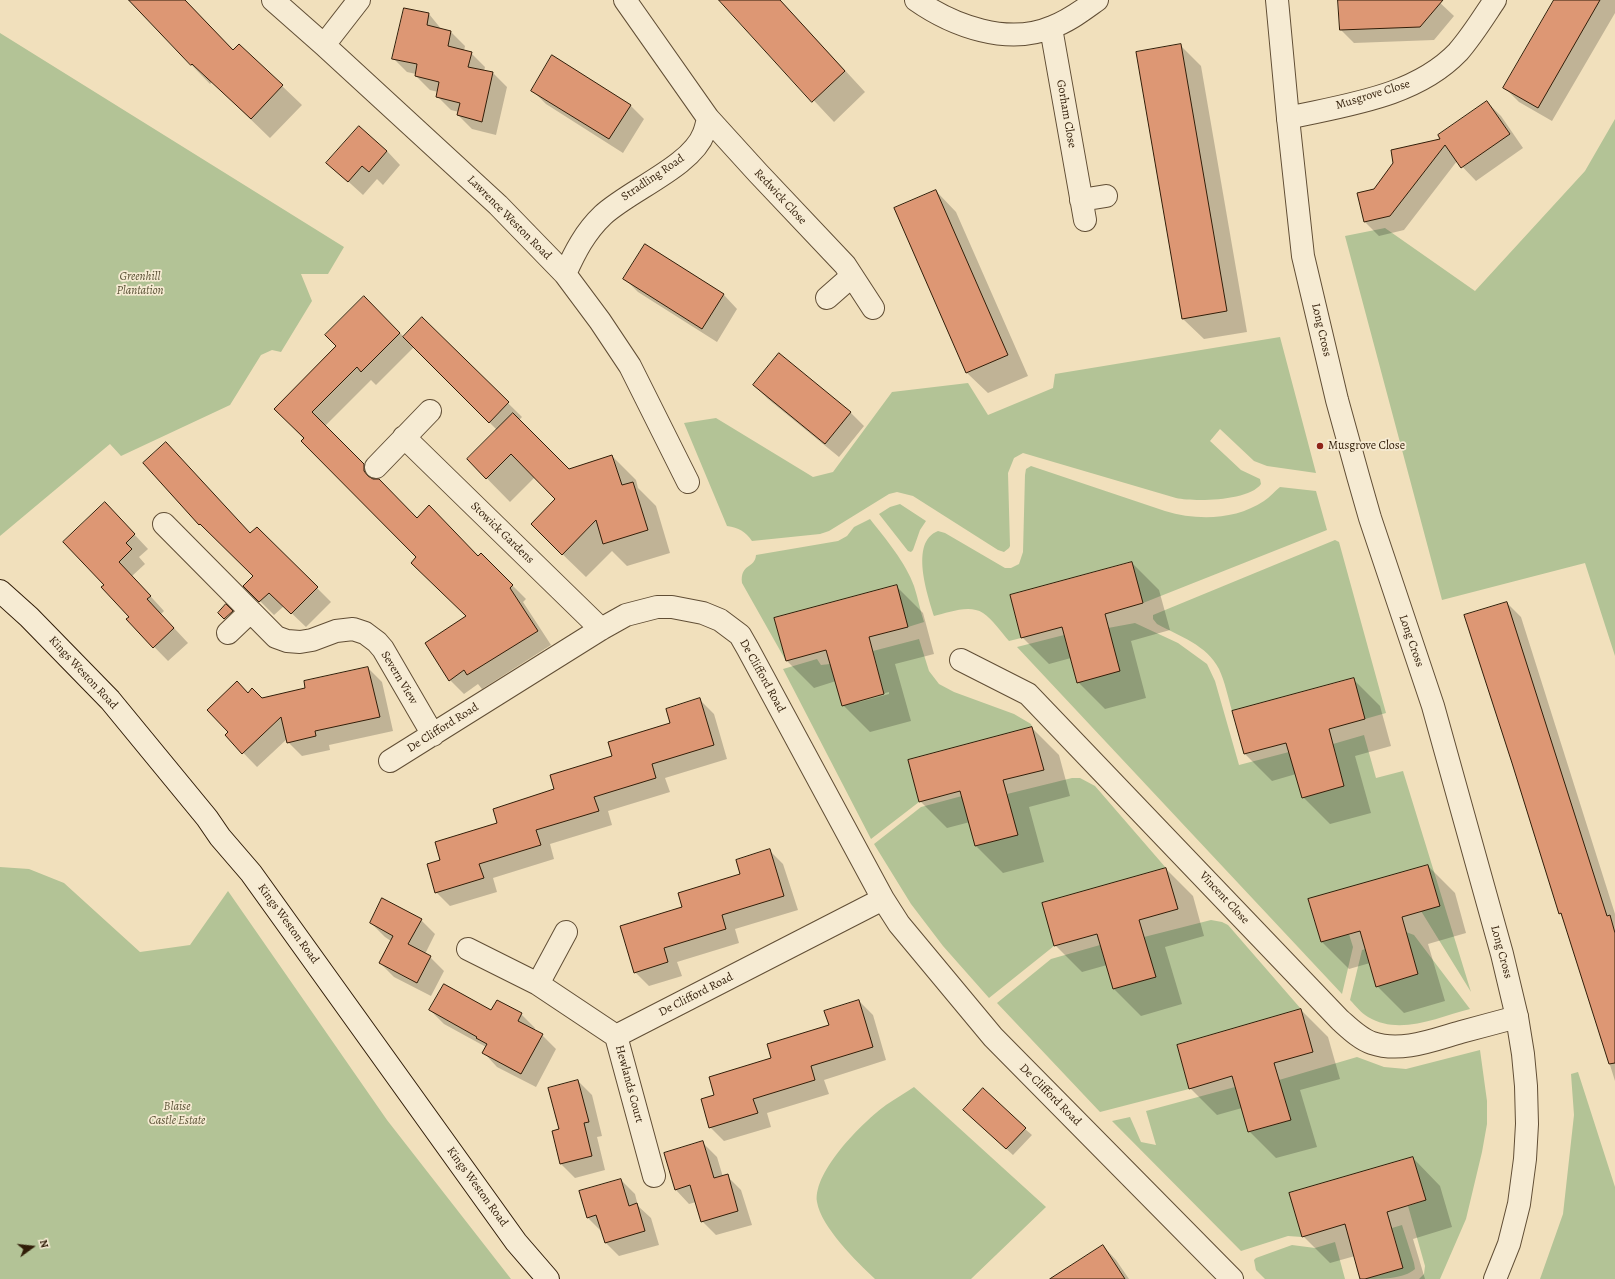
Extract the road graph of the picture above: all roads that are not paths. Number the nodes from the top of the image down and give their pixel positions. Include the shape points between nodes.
1 (273, 0) edge
2 (359, 0) edge
3 (625, 0) edge
4 (916, 0) edge
5 (1097, 0) edge
6 (1276, 0) edge
7 (1495, 0) edge
8 (1051, 28) junction
9 (324, 45) junction
10 (708, 118) junction
11 (1288, 118) junction
12 (1106, 196) dead end
13 (565, 274) junction
14 (852, 276) junction
15 (827, 298) dead end
16 (873, 308) dead end
17 (430, 411) dead end
18 (404, 437) junction
19 (376, 467) dead end
20 (688, 482) dead end
21 (164, 524) dead end
22 (0, 591) edge
23 (250, 612) junction
24 (601, 629) junction
25 (228, 633) dead end
26 (961, 660) dead end
27 (433, 735) junction
28 (390, 762) dead end
29 (883, 899) junction
30 (566, 932) dead end
31 (468, 949) dead end
32 (538, 984) junction
33 (1517, 1017) junction
34 (616, 1036) junction
35 (654, 1176) dead end
36 (548, 1279) edge
37 (1232, 1279) edge
38 (1495, 1279) edge

1 - 9 street, Lawrence Weston Road
2 - 9 street
3 - 10 street
4 - 8 street via 950,19 992,32 1016,35
5 - 8 street
6 - 11 street, Long Cross
7 - 11 street, Musgrove Close via 1457,53 1422,79 1380,96
8 - 12 street, Gorham Close via 1083,210
9 - 13 street, Lawrence Weston Road via 498,205
10 - 13 street, Stradling Road via 704,134 689,154 678,164 615,204 590,228
10 - 14 street, Redwick Close via 845,265
11 - 33 street, Long Cross via 1303,256 1337,400 1370,518 1433,706
13 - 20 street, Lawrence Weston Road via 630,366
14 - 15 street
14 - 16 street, Redwick Close
17 - 18 street
18 - 19 street
18 - 24 street, Stowick Gardens
21 - 23 street, Severn View
22 - 36 street, Kings Weston Road via 110,700 251,873 516,1242
23 - 25 street
23 - 27 street, Severn View via 271,633 287,641 305,642 346,630 360,630 371,637 383,649
24 - 27 street, De Clifford Road
24 - 29 street, De Clifford Road via 626,615 657,607 672,607 703,613 720,620 740,635
26 - 33 street, Vincent Close via 1028,694 1340,1020 1362,1038 1370,1043 1399,1047 1423,1043
27 - 28 street, De Clifford Road
29 - 34 street, De Clifford Road
29 - 37 street, De Clifford Road via 899,924 993,1037
30 - 32 street
31 - 32 street, Hewlands Court
32 - 34 street, Hewlands Court
33 - 38 street, Long Cross via 1526,1086 1525,1159 1519,1204 1509,1244
34 - 35 street, Hewlands Court

